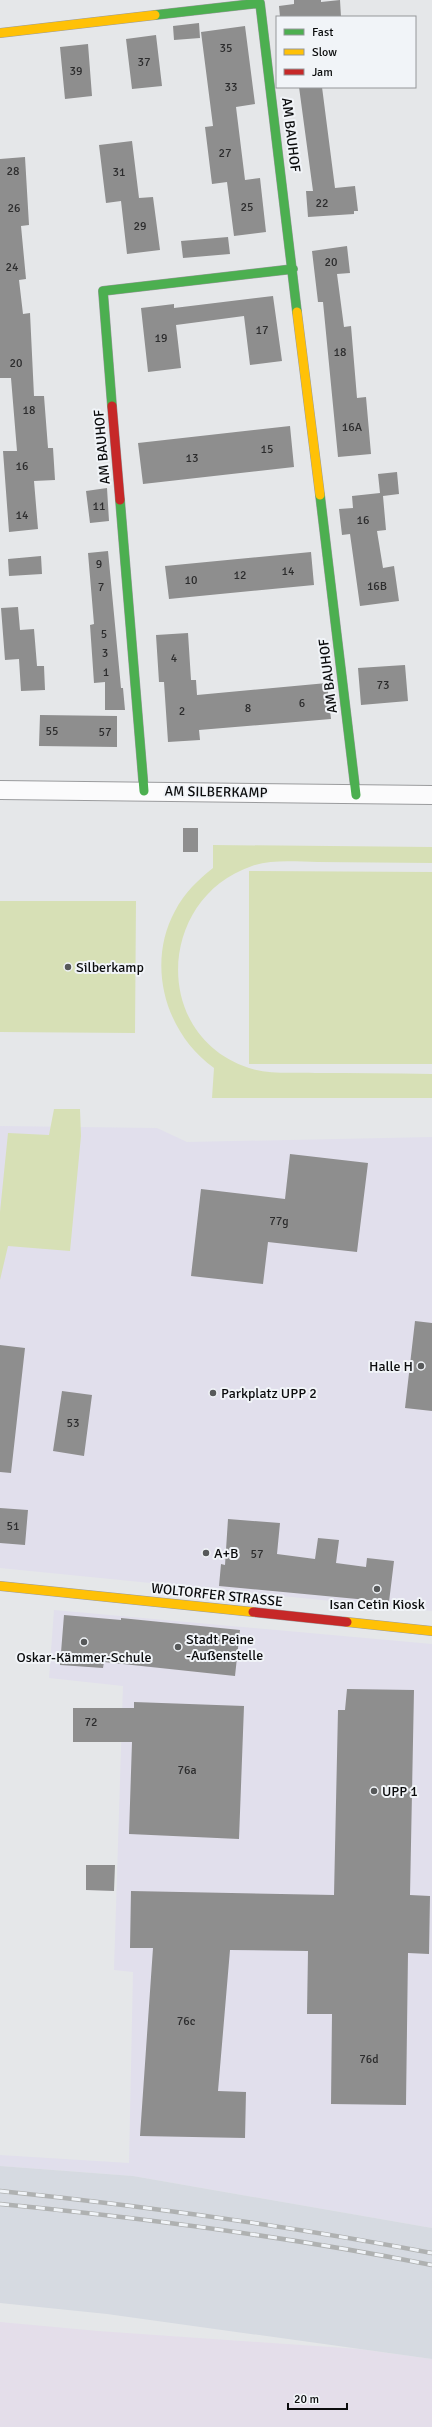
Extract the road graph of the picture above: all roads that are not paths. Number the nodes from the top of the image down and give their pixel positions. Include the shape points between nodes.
1 (0, 33) edge
2 (293, 269) junction
3 (0, 790) edge
4 (144, 791) junction
5 (356, 795) junction
6 (432, 796) edge
7 (0, 1586) edge
8 (432, 1631) edge

1 - 2 street, AM BAUHOF via 260,3
2 - 4 street, AM BAUHOF via 103,291
2 - 5 street, AM BAUHOF
3 - 4 street, AM SILBERKAMP
4 - 5 street, AM SILBERKAMP
5 - 6 street, AM SILBERKAMP
7 - 8 street, WOLTORFER STRASSE

